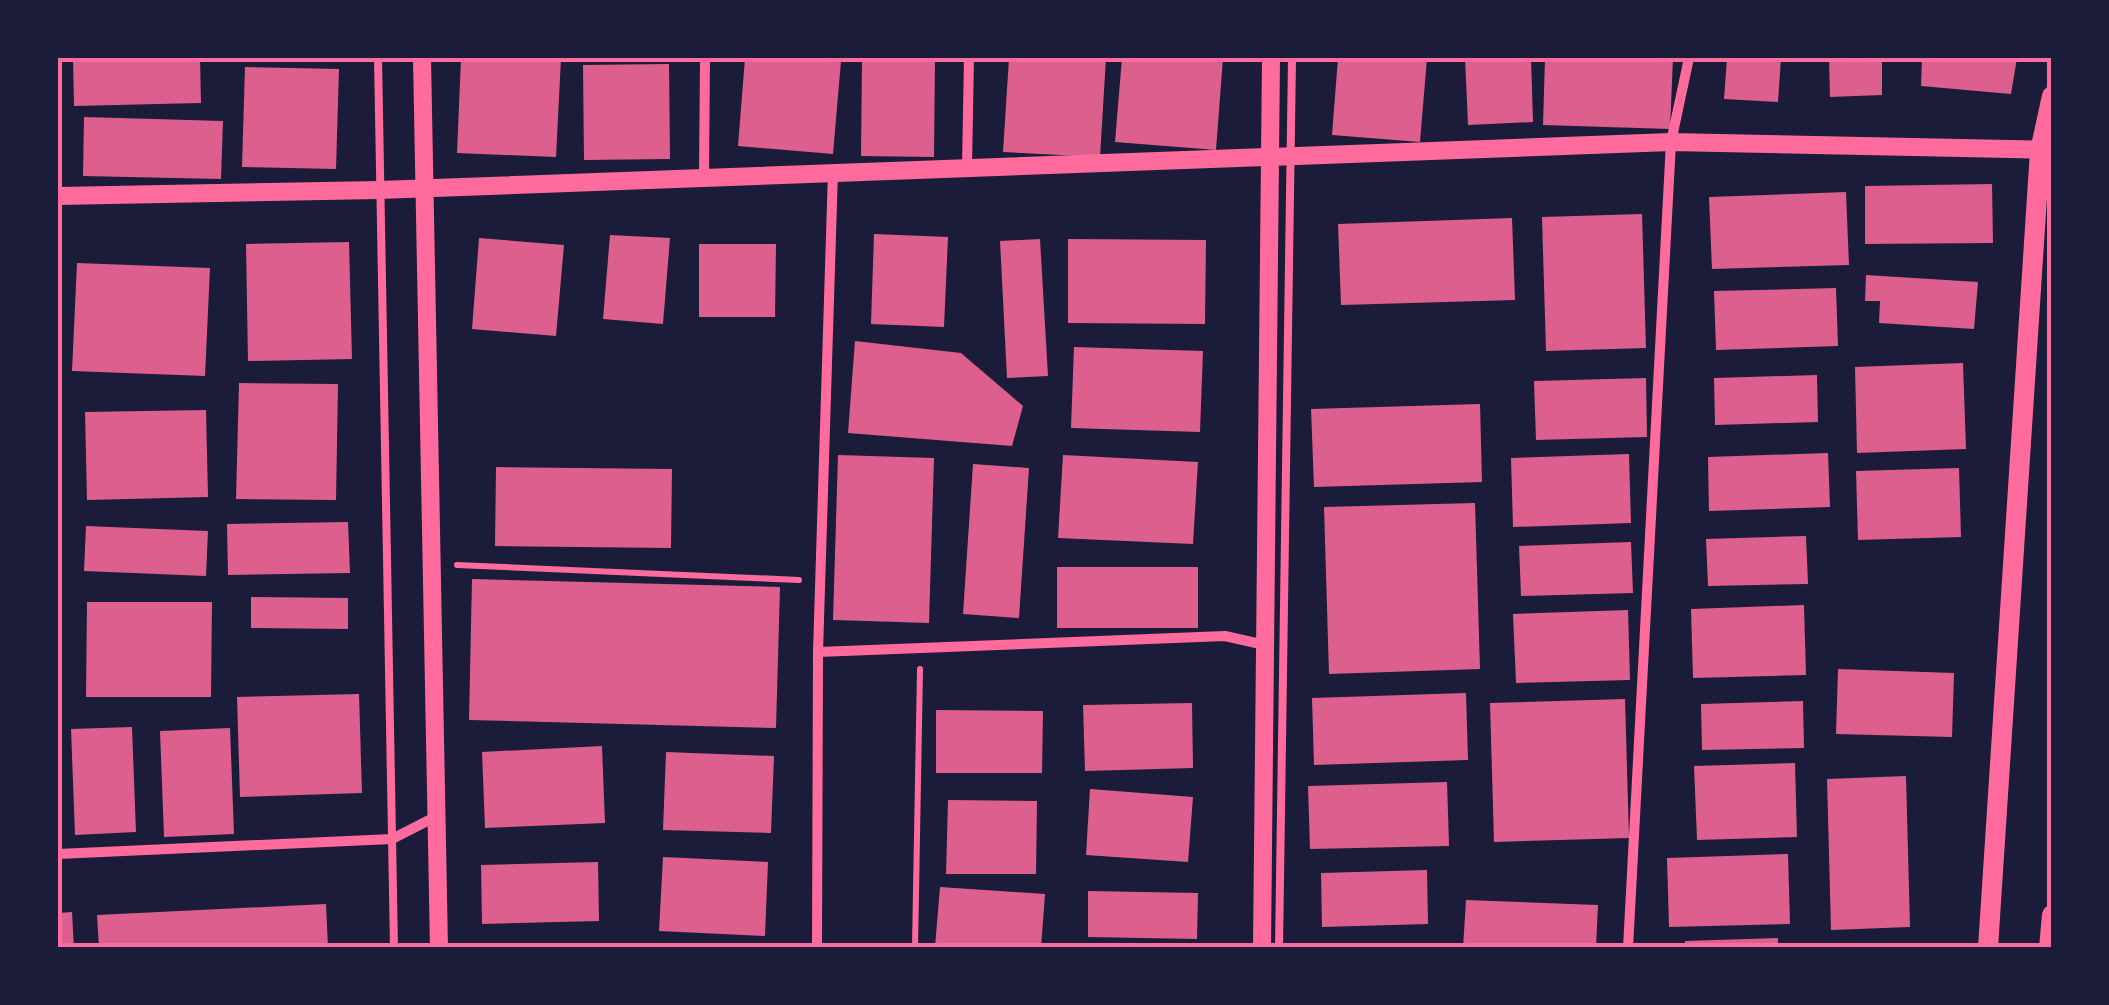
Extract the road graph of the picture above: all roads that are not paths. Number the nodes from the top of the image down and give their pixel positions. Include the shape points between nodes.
1 (378, 58) edge
2 (422, 58) edge
3 (705, 58) edge
4 (968, 58) edge
5 (1272, 58) edge
6 (1292, 58) edge
7 (1689, 58) edge
8 (2052, 96) edge
9 (1672, 142) junction
10 (2046, 151) edge
11 (1279, 155) junction
12 (967, 166) junction
13 (833, 171) junction
14 (704, 175) junction
15 (425, 188) junction
16 (379, 190) junction
17 (58, 196) edge
18 (1265, 644) junction
19 (818, 652) junction
20 (437, 815) junction
21 (392, 840) junction
22 (58, 854) edge
23 (2052, 915) edge
24 (394, 948) edge
25 (439, 948) edge
26 (817, 948) edge
27 (1262, 948) edge
28 (1280, 948) edge
29 (1628, 948) edge
30 (1988, 948) edge
31 (2049, 948) edge

1 - 16 lane
2 - 15 street
3 - 14 street
4 - 12 street
5 - 11 street
6 - 11 lane
7 - 9 street
8 - 10 main road
9 - 10 street
9 - 11 street
9 - 29 street
10 - 30 main road
11 - 12 street
11 - 18 street
11 - 28 lane
12 - 13 street
13 - 14 street
13 - 19 street
14 - 15 street
15 - 16 street
15 - 20 street
16 - 17 street
16 - 21 lane
18 - 19 street via 1225,636
18 - 27 street
19 - 26 street
20 - 21 street
20 - 25 street
21 - 22 street
21 - 24 lane
23 - 31 main road

